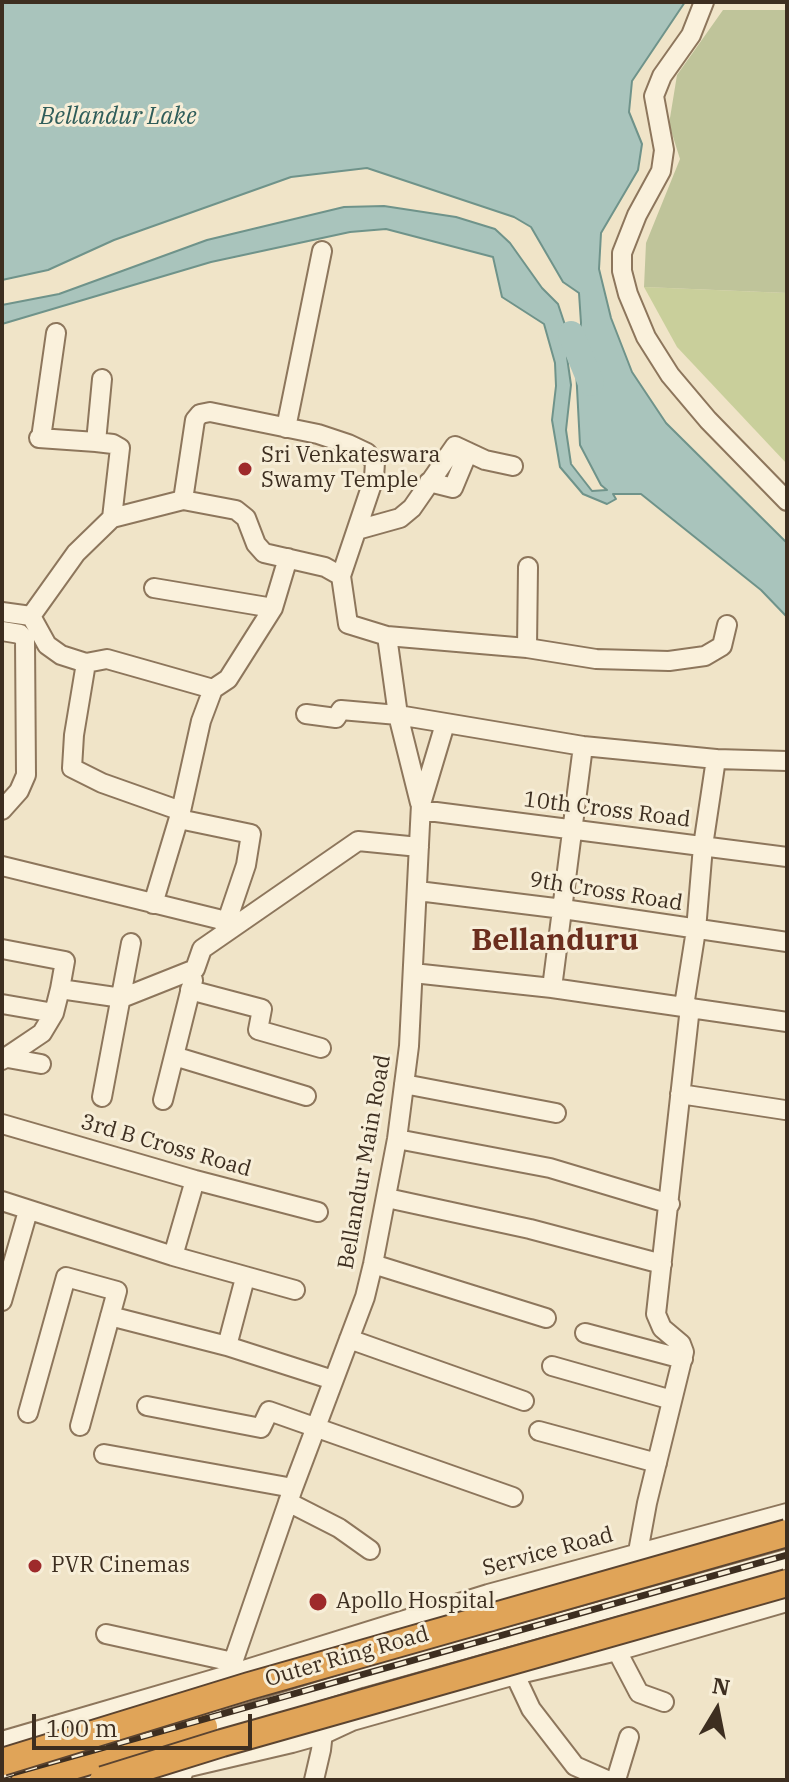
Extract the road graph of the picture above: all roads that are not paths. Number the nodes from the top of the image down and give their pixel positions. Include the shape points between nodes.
1 (704, 2) edge
2 (322, 251) dead end
3 (56, 333) dead end
4 (102, 379) dead end
5 (286, 428) junction
6 (96, 442) junction
7 (513, 466) dead end
8 (183, 500) junction
9 (787, 501) edge
10 (112, 518) junction
11 (357, 530) junction
12 (288, 558) junction
13 (528, 567) dead end
14 (341, 576) junction
15 (154, 588) dead end
16 (273, 608) junction
17 (2, 612) edge
18 (31, 616) junction
19 (727, 625) dead end
20 (2, 631) edge
21 (387, 636) junction
22 (527, 648) junction
23 (86, 663) junction
24 (213, 689) junction
25 (306, 714) dead end
26 (398, 715) junction
27 (445, 724) junction
28 (583, 746) junction
29 (716, 759) junction
30 (787, 761) edge
31 (421, 808) junction
32 (2, 810) edge
33 (180, 815) junction
34 (571, 829) junction
35 (703, 846) junction
36 (419, 847) junction
37 (787, 857) edge
38 (2, 866) edge
39 (418, 891) junction
40 (153, 904) junction
41 (563, 909) junction
42 (229, 926) junction
43 (696, 930) junction
44 (787, 942) edge
45 (131, 943) dead end
46 (2, 949) edge
47 (195, 969) junction
48 (413, 973) junction
49 (552, 988) junction
50 (60, 989) junction
51 (190, 990) junction
52 (122, 998) junction
53 (2, 1004) edge
54 (687, 1007) junction
55 (54, 1013) junction
56 (787, 1022) edge
57 (321, 1048) dead end
58 (174, 1056) junction
59 (3, 1058) edge
60 (41, 1064) dead end
61 (404, 1084) junction
62 (680, 1094) junction
63 (306, 1096) dead end
64 (102, 1097) dead end
65 (163, 1100) dead end
66 (785, 1110) edge
67 (556, 1113) dead end
68 (2, 1124) edge
69 (397, 1139) junction
70 (195, 1180) junction
71 (387, 1198) junction
72 (2, 1201) edge
73 (670, 1204) junction
74 (28, 1211) junction
75 (318, 1212) dead end
76 (173, 1256) junction
77 (373, 1264) junction
78 (662, 1264) junction
79 (245, 1278) junction
80 (295, 1290) dead end
81 (2, 1301) edge
82 (110, 1316) junction
83 (546, 1318) dead end
84 (585, 1333) dead end
85 (349, 1339) junction
86 (227, 1346) junction
87 (683, 1359) junction
88 (552, 1366) dead end
89 (333, 1380) junction
90 (672, 1400) junction
91 (524, 1401) dead end
92 (147, 1406) dead end
93 (28, 1413) dead end
94 (80, 1426) dead end
95 (317, 1426) junction
96 (539, 1431) dead end
97 (104, 1454) dead end
98 (657, 1463) junction
99 (291, 1495) junction
100 (513, 1497) dead end
101 (787, 1513) edge
102 (787, 1533) edge
103 (370, 1550) dead end
104 (638, 1552) junction
105 (787, 1559) edge
106 (787, 1583) edge
107 (787, 1602) edge
108 (106, 1634) dead end
109 (347, 1636) junction
110 (617, 1651) junction
111 (231, 1668) junction
112 (515, 1675) junction
113 (331, 1687) junction
114 (664, 1702) dead end
115 (204, 1727) junction
116 (324, 1734) junction
117 (629, 1737) dead end
118 (2, 1741) edge
119 (2, 1762) edge
120 (182, 1774) edge
121 (595, 1778) edge
122 (25, 1780) edge
123 (103, 1780) edge
124 (148, 1780) edge
125 (314, 1780) edge
126 (616, 1780) edge

1 - 9 street via 691,35 654,96 664,150 661,171 622,253 622,271 646,337 670,375
2 - 5 street
3 - 6 street via 40,438
4 - 6 street
5 - 8 street via 200,414
5 - 11 street via 348,444 375,462
6 - 10 street via 120,448
7 - 11 street via 455,446 412,508 400,518
8 - 10 street
8 - 12 street via 236,510 246,518 264,553
10 - 18 street via 76,553
11 - 14 street
12 - 14 street
12 - 16 street
13 - 22 street
14 - 21 street via 348,624
15 - 16 street
16 - 24 street via 228,679
17 - 18 street
18 - 23 street via 47,645
19 - 22 street via 722,646 705,656 669,661 596,659
20 - 32 street via 25,640 26,760 25,781
21 - 22 street
21 - 26 street
23 - 24 street via 107,659
23 - 33 street via 72,768
24 - 33 street
25 - 26 street via 336,718 341,710
26 - 27 street
26 - 31 street
27 - 28 street
27 - 31 street, Bellandur Main Road
28 - 29 street
28 - 34 street
29 - 30 street
29 - 35 street
31 - 34 street, 10th Cross Road
31 - 36 street, Bellandur Main Road
33 - 40 street
33 - 42 street via 251,834
34 - 35 street, 10th Cross Road
34 - 41 street
35 - 37 street, 10th Cross Road
35 - 43 street
36 - 39 street, Bellandur Main Road
36 - 42 street via 358,841
38 - 40 street
39 - 41 street, 9th Cross Road
39 - 48 street, Bellandur Main Road
40 - 42 street
41 - 43 street, 9th Cross Road
41 - 49 street
42 - 47 street via 202,949
43 - 44 street, 9th Cross Road
43 - 54 street
45 - 52 street
46 - 50 street via 65,961
47 - 51 street
47 - 52 street
48 - 49 street
48 - 61 street, Bellandur Main Road
49 - 54 street
50 - 52 street
50 - 55 street
51 - 57 street via 262,1009 258,1030
51 - 58 street
52 - 64 street
53 - 55 street
54 - 56 street
54 - 62 street
55 - 59 street via 42,1033
58 - 63 street
58 - 65 street
59 - 60 street
61 - 67 street
61 - 69 street, Bellandur Main Road
62 - 66 street
62 - 73 street
68 - 70 street, 3rd B Cross Road
69 - 71 street, Bellandur Main Road
69 - 73 street via 550,1168
70 - 75 street, 3rd B Cross Road
70 - 76 street
71 - 77 street, Bellandur Main Road
71 - 78 street
72 - 74 street
73 - 78 street
74 - 76 street
74 - 81 street
76 - 79 street
77 - 83 street
77 - 85 street, Bellandur Main Road
78 - 87 street via 656,1314 662,1328 681,1344
79 - 80 street
79 - 86 street
82 - 86 street
82 - 93 street via 117,1291 66,1277
82 - 94 street
84 - 87 street
85 - 89 street, Bellandur Main Road
85 - 91 street
86 - 89 street
87 - 90 street
88 - 90 street
89 - 95 street, Bellandur Main Road
90 - 98 street
92 - 95 street via 261,1428 269,1411
95 - 99 street, Bellandur Main Road
95 - 100 street
96 - 98 street
97 - 99 street
98 - 104 street
99 - 103 street
99 - 111 street, Bellandur Main Road
101 - 104 street, Service Road
102 - 119 highway, Outer Ring Road, bridge
104 - 109 street, Service Road
105 - 113 street
106 - 123 highway, bridge
107 - 110 street
108 - 111 street
109 - 111 street, Service Road
109 - 113 street
110 - 112 street
110 - 114 street via 639,1693
111 - 115 street, Bellandur Main Road
111 - 118 street, Service Road
112 - 116 street via 352,1721
112 - 121 street via 555,1742 575,1766
113 - 115 street
113 - 116 street
115 - 120 street, Bellandur Main Road
115 - 122 highway
116 - 120 street
116 - 125 street
117 - 126 street
120 - 124 street

